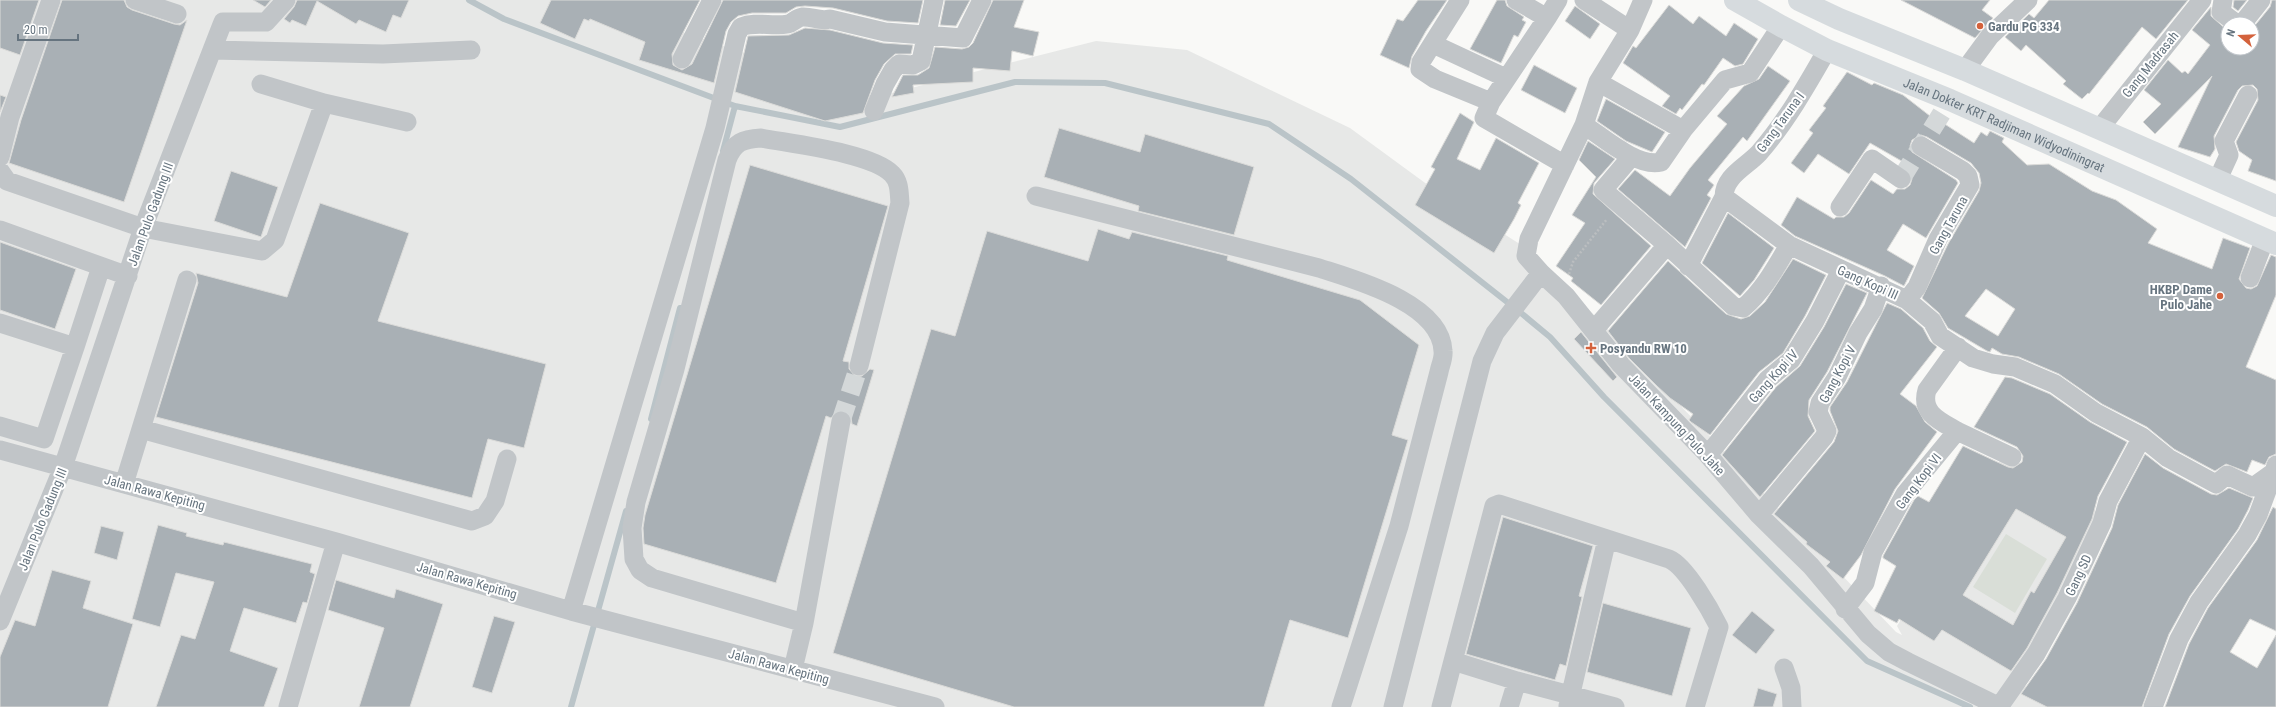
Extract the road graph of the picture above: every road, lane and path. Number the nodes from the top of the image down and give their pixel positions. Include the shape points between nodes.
1 (51, 0) edge
2 (135, 0) edge
3 (286, 0) edge
4 (712, 0) edge
5 (934, 0) edge
6 (982, 0) edge
7 (1460, 0) edge
8 (1516, 0) edge
9 (1558, 0) edge
10 (1584, 0) edge
11 (1643, 0) edge
12 (1735, 0) edge
13 (2028, 0) edge
14 (2202, 0) edge
15 (2223, 0) edge
16 (2261, 0) edge
17 (1809, 2) edge
18 (177, 14) dead end
19 (2226, 16) edge
20 (2248, 16) edge
21 (1547, 18) junction
22 (1781, 26) junction
23 (1630, 30) junction
24 (926, 36) junction
25 (1433, 44) junction
26 (212, 50) junction
27 (471, 50) dead end
28 (1827, 50) junction
29 (682, 59) dead end
30 (1964, 70) junction
31 (1506, 78) junction
32 (1598, 82) junction
33 (261, 84) dead end
34 (2248, 95) dead end
35 (1491, 102) junction
36 (324, 103) junction
37 (874, 111) dead end
38 (407, 122) dead end
39 (1584, 125) junction
40 (2100, 128) junction
41 (1683, 130) junction
42 (1921, 146) dead end
43 (1631, 156) junction
44 (0, 157) edge
45 (1566, 165) junction
46 (0, 171) edge
47 (1901, 179) dead end
48 (2218, 179) junction
49 (1724, 193) junction
50 (1036, 196) dead end
51 (1620, 205) junction
52 (2276, 206) edge
53 (1840, 207) dead end
54 (143, 228) junction
55 (0, 230) edge
56 (2271, 241) edge
57 (1667, 245) junction
58 (1790, 245) junction
59 (1688, 266) junction
60 (101, 267) junction
61 (1841, 270) junction
62 (128, 276) junction
63 (2250, 278) dead end
64 (1536, 279) junction
65 (187, 280) dead end
66 (1881, 286) junction
67 (1566, 296) junction
68 (1906, 300) junction
69 (0, 323) edge
70 (1594, 330) junction
71 (75, 347) junction
72 (1958, 347) junction
73 (859, 366) tunnel mouth
74 (841, 421) tunnel mouth
75 (0, 426) edge
76 (141, 429) junction
77 (1957, 431) junction
78 (2142, 437) junction
79 (0, 450) edge
80 (1708, 454) junction
81 (2012, 457) dead end
82 (507, 460) dead end
83 (63, 467) junction
84 (2275, 469) edge
85 (124, 484) junction
86 (1759, 515) junction
87 (1607, 539) junction
88 (336, 542) junction
89 (1845, 609) junction
90 (576, 612) junction
91 (0, 621) edge
92 (804, 623) junction
93 (1453, 661) junction
94 (1784, 668) dead end
95 (793, 669) junction
96 (1517, 681) junction
97 (1570, 701) edge
98 (288, 707) edge
99 (935, 707) edge
100 (1341, 707) edge
101 (1393, 707) edge
102 (1440, 707) edge
103 (1509, 707) edge
104 (1614, 707) edge
105 (1695, 707) edge
106 (1792, 707) edge
107 (2000, 707) edge
108 (2153, 707) edge

1 - 44 street via 10,117
2 - 18 street
3 - 26 street, Jalan Pulo Gadung III via 266,22 223,22
4 - 29 street
5 - 24 street
6 - 24 street via 964,38
7 - 25 street
8 - 21 street
9 - 21 street
10 - 23 street
11 - 23 street, Jalan Kampung Pulo Jahe
12 - 22 main road, Jalan Dokter KRT Radjiman Widyodiningrat
13 - 30 street via 1990,36
14 - 40 street, Gang Madrasah
15 - 19 street via 2221,12
16 - 20 street
17 - 30 main road
21 - 31 street
22 - 28 main road, Jalan Dokter KRT Radjiman Widyodiningrat
22 - 41 street via 1750,73 1725,80
23 - 32 street, Jalan Kampung Pulo Jahe
24 - 37 street via 921,61 913,65 898,64
24 - 90 street via 885,32 830,19 822,21 808,17 772,26 750,23 741,27 737,34 715,128
25 - 31 street
25 - 35 street via 1421,62 1420,69 1435,79
26 - 27 street via 383,54
26 - 54 street, Jalan Pulo Gadung III
28 - 49 street, Gang Taruna I via 1797,101 1759,152 1729,181
28 - 56 main road, Jalan Dokter KRT Radjiman Widyodiningrat via 1950,100
30 - 40 main road
31 - 35 street
32 - 39 street, Jalan Kampung Pulo Jahe
32 - 41 street
33 - 36 street
34 - 48 street via 2224,141 2229,156
35 - 45 street via 1485,112 1484,118 1487,121
36 - 38 street
36 - 54 street via 275,240 262,251
39 - 43 street
39 - 45 street, Jalan Kampung Pulo Jahe
40 - 48 main road
41 - 43 street via 1661,162 1648,163
42 - 68 street, Gang Taruna via 1963,171 1968,176 1970,185 1938,239 1917,287
43 - 51 street via 1603,190
45 - 64 street, Jalan Kampung Pulo Jahe via 1526,248 1526,256
46 - 54 street via 7,182
47 - 53 street via 1872,159
48 - 52 main road
49 - 58 street, Gang Kopi III
49 - 59 street, Gang Taruna I
50 - 100 street via 1358,280 1402,300 1424,315 1438,333 1444,351 1439,372 1399,526
51 - 57 street
51 - 67 path via 1573,262
54 - 62 street, Jalan Pulo Gadung III
55 - 60 street
56 - 63 street
57 - 59 street
57 - 70 street
58 - 59 street via 1769,278 1743,308 1733,306
58 - 61 street, Gang Kopi III
60 - 62 street
60 - 71 street
61 - 66 street, Gang Kopi III
61 - 80 street, Gang Kopi IV via 1815,321 1791,360 1768,379
62 - 83 street, Jalan Pulo Gadung III
64 - 67 street, Jalan Kampung Pulo Jahe
64 - 101 street via 1496,333 1482,361
65 - 76 street
66 - 68 street, Gang Kopi III
66 - 86 street, Gang Kopi V via 1873,309 1834,382 1820,402 1818,412 1826,431 1824,437
67 - 70 street, Jalan Kampung Pulo Jahe
68 - 72 street, Gang Kopi III via 1932,321 1940,336
69 - 71 street
70 - 80 street, Jalan Kampung Pulo Jahe via 1638,383
71 - 75 street via 44,439
72 - 77 street via 1927,390 1925,398 1930,414
72 - 78 street, Gang Kopi III via 1973,358 2015,367 2050,381 2096,413
73 - 92 street via 900,203 898,183 885,169 871,161 853,156 761,138 737,143 727,160 675,369 636,502 632,528 634,559 640,570 652,578
74 - 92 street
76 - 82 street via 472,521 485,516 495,501
76 - 85 street
77 - 81 street
77 - 89 street, Gang Kopi VI via 1905,494 1873,552 1865,583
78 - 84 street, Gang Kopi III via 2168,458 2216,484 2227,475 2253,487
78 - 107 street, Gang SD via 2108,501 2102,523 2067,598 2036,654
79 - 83 street, Jalan Rawa Kepiting
80 - 86 street, Jalan Kampung Pulo Jahe
83 - 85 street, Jalan Rawa Kepiting
83 - 91 street, Jalan Pulo Gadung III
84 - 108 street via 2258,515 2247,535 2199,602 2179,639
85 - 88 street, Jalan Rawa Kepiting
86 - 89 street, Jalan Kampung Pulo Jahe via 1811,566
87 - 93 street via 1496,504
87 - 97 street
87 - 105 street via 1673,561 1700,593 1717,623 1718,632
88 - 90 street, Jalan Rawa Kepiting
88 - 98 street
89 - 107 street, Jalan Kampung Pulo Jahe via 1889,652
90 - 95 street, Jalan Rawa Kepiting
92 - 95 street
93 - 96 street
93 - 102 street
94 - 106 street via 1791,688
95 - 99 street, Jalan Rawa Kepiting
96 - 97 street
96 - 103 street
97 - 104 street

